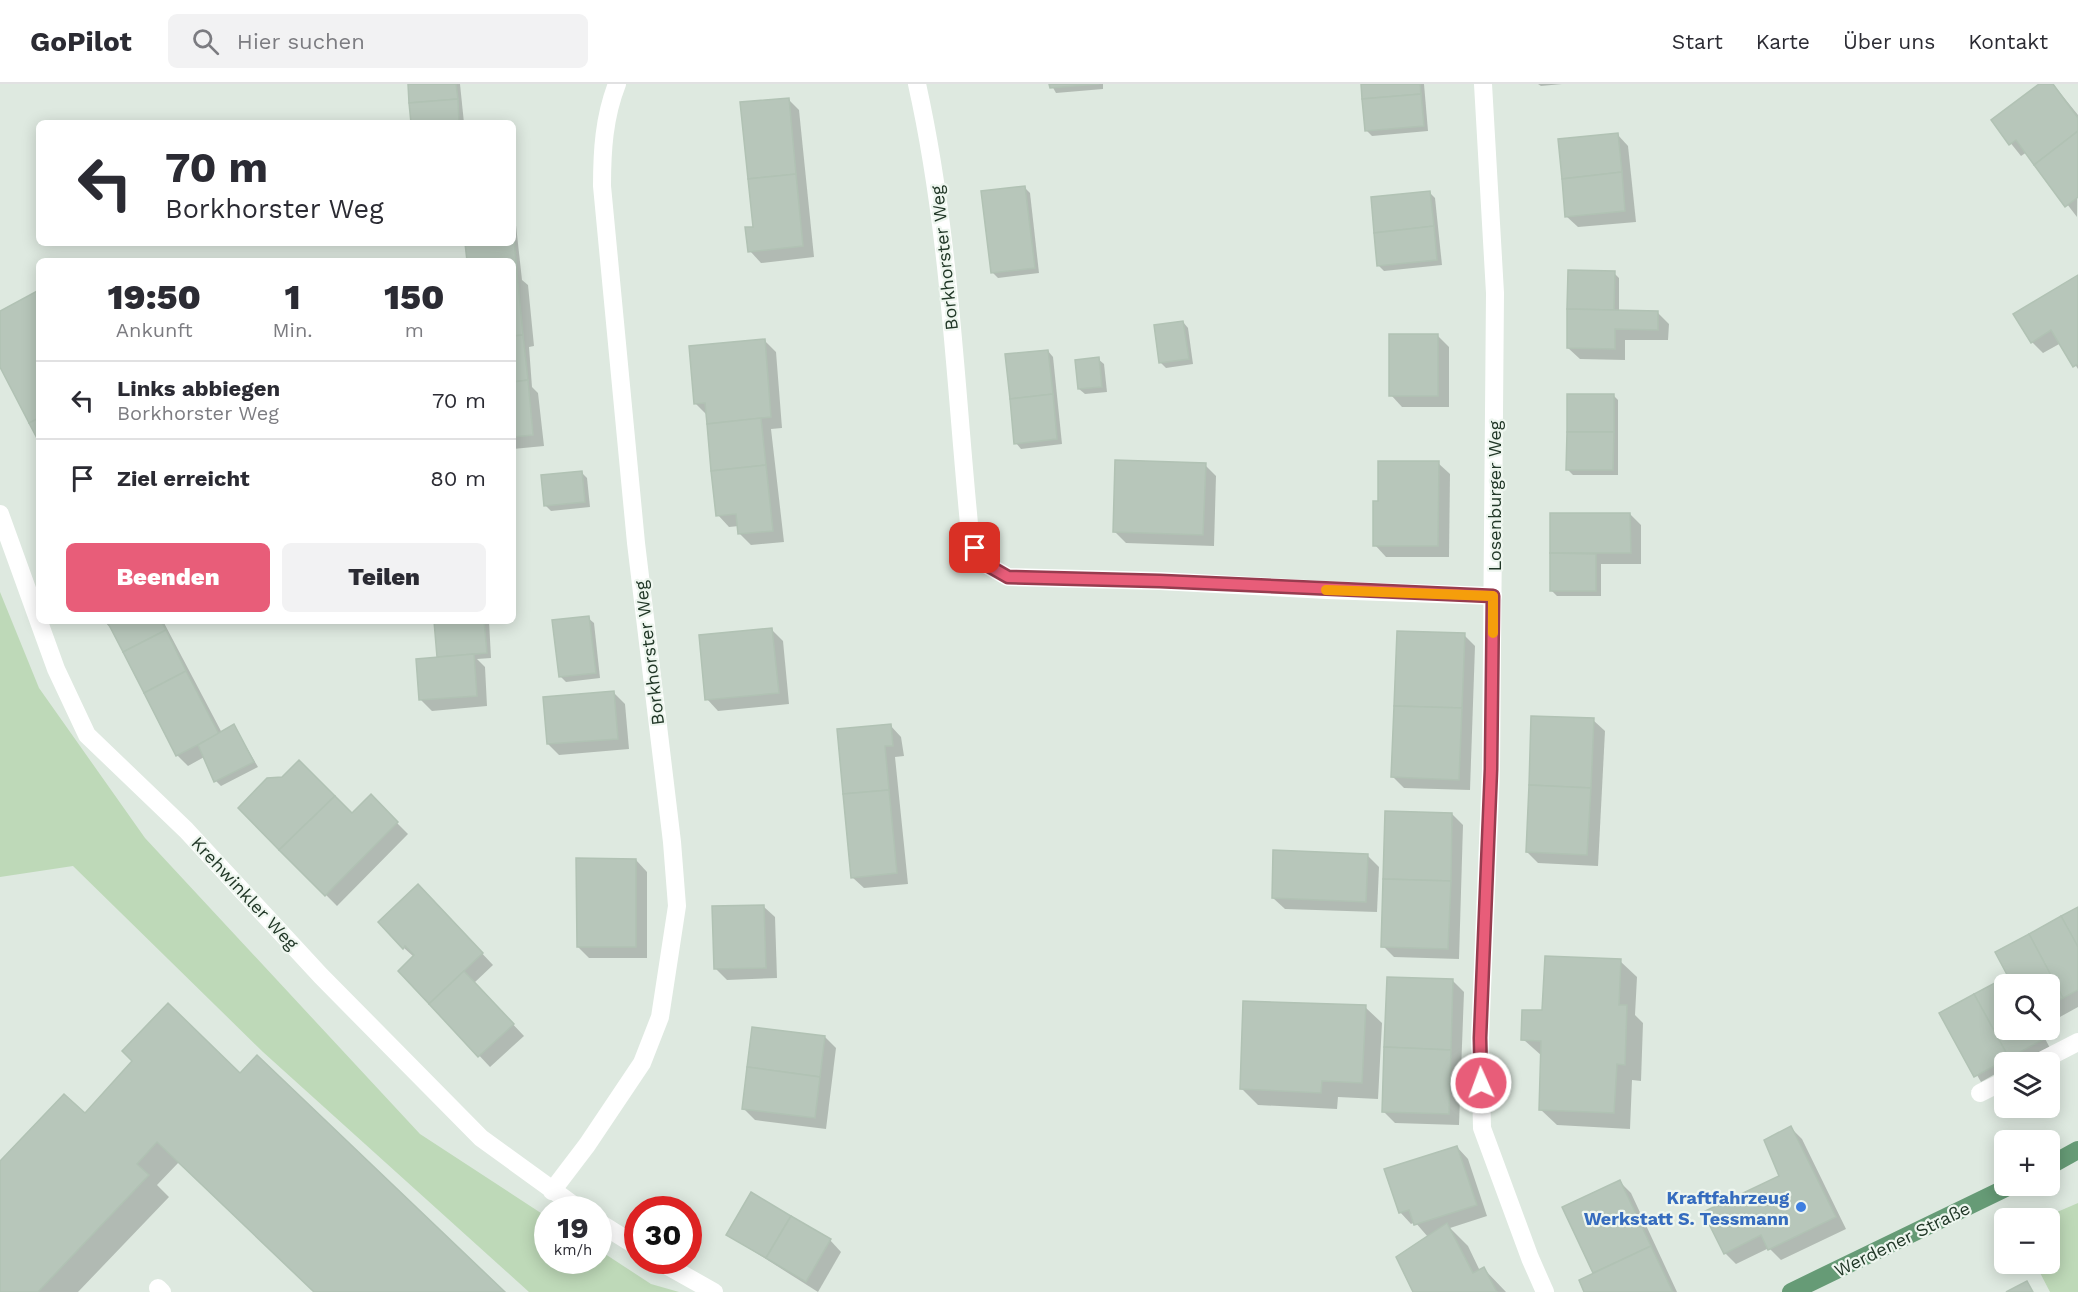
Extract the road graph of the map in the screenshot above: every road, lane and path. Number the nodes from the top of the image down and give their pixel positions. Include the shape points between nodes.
1 (617, 84) edge
2 (916, 84) edge
3 (1483, 84) edge
4 (0, 514) edge
5 (1493, 596) junction
6 (36, 614) edge
7 (40, 624) edge
8 (2078, 1042) edge
9 (2058, 1052) edge
10 (1994, 1086) edge
11 (1980, 1094) dead end
12 (2078, 1150) edge
13 (2060, 1160) edge
14 (552, 1191) junction
15 (1994, 1194) edge
16 (560, 1196) edge
17 (682, 1274) edge
18 (714, 1292) edge
19 (1545, 1292) edge
20 (1791, 1292) edge

1 - 14 street, Borkhorster Weg via 602,144 602,186 676,906 660,1017 642,1064
2 - 5 street, Borkhorster Weg via 933,158 970,534 980,561 1008,577
3 - 5 street, Losenburger Weg via 1495,293
4 - 6 street, Krehwinkler Weg
5 - 19 street, Losenburger Weg via 1491,769 1480,1038 1482,1128
7 - 14 street, Krehwinkler Weg via 87,735 186,830 321,976 481,1138
8 - 9 street
10 - 11 street
12 - 13 main road
14 - 16 street, Krehwinkler Weg
15 - 20 main road, Werdener Straße
17 - 18 street

